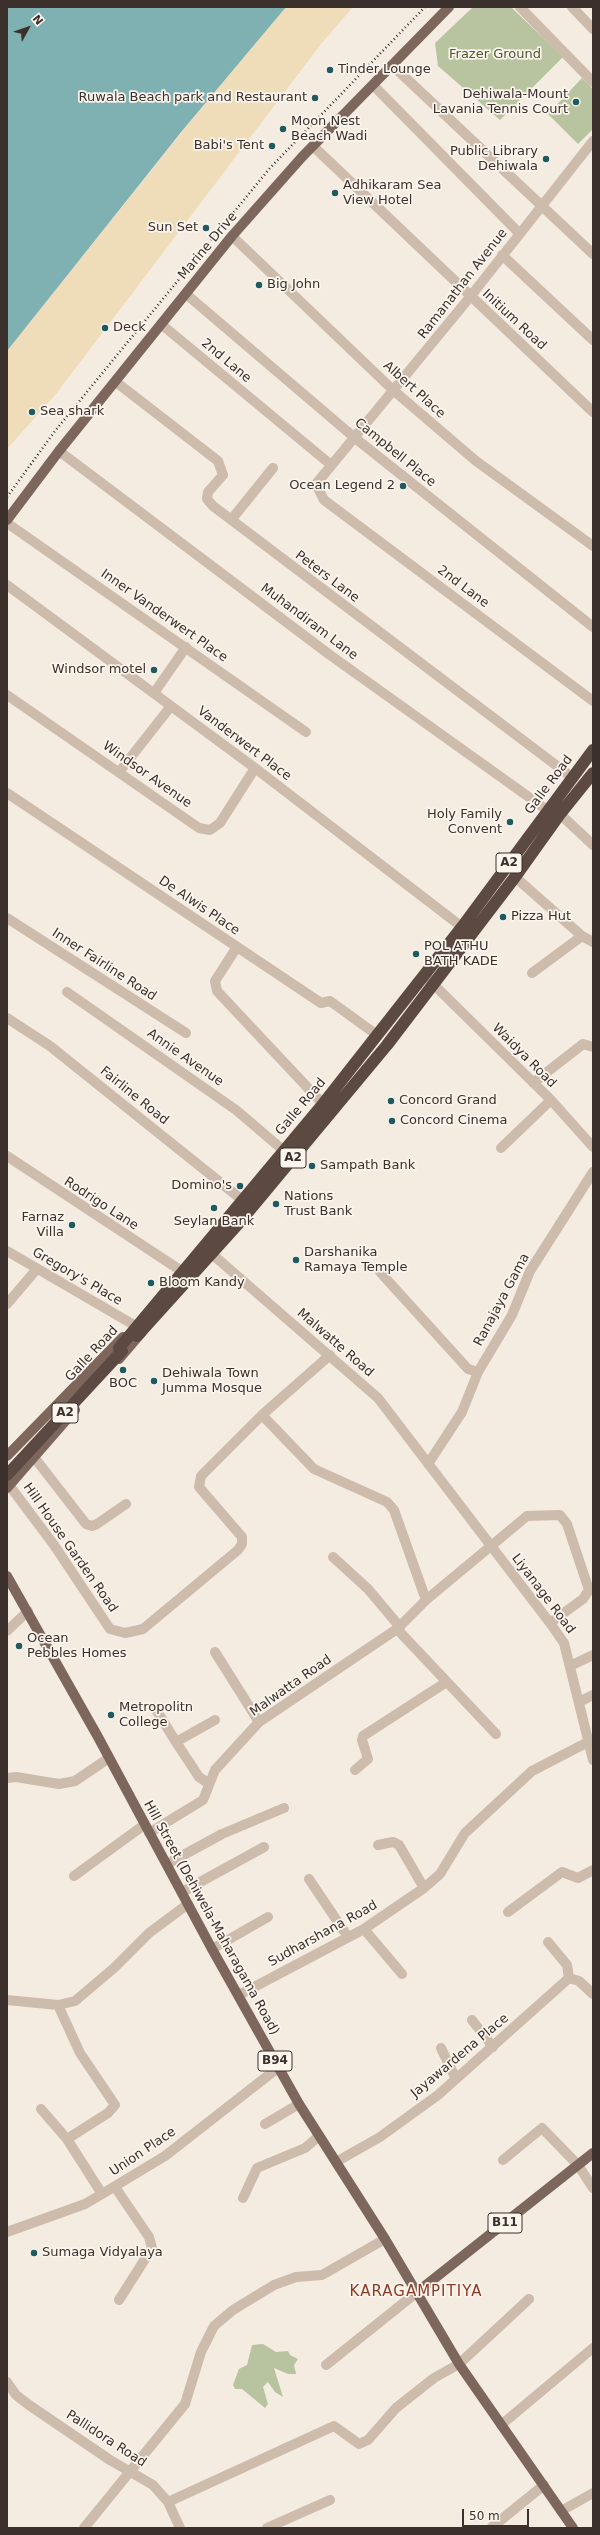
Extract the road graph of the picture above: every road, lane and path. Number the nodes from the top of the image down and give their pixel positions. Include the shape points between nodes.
1 (449, 7) edge
2 (520, 7) edge
3 (572, 7) edge
4 (593, 29) edge
5 (392, 65) junction
6 (593, 82) edge
7 (373, 85) junction
8 (592, 145) edge
9 (314, 147) junction
10 (542, 205) junction
11 (519, 233) junction
12 (232, 236) junction
13 (593, 254) edge
14 (502, 256) junction
15 (186, 294) junction
16 (470, 297) junction
17 (161, 324) junction
18 (593, 340) edge
19 (116, 382) junction
20 (393, 390) junction
21 (593, 412) edge
22 (355, 438) junction
23 (59, 451) junction
24 (330, 464) junction
25 (273, 468) dead end
26 (320, 493) joint
27 (7, 520) edge
28 (231, 520) junction
29 (7, 523) edge
30 (593, 546) edge
31 (7, 585) edge
32 (593, 627) edge
33 (186, 647) junction
34 (154, 693) junction
35 (7, 695) edge
36 (593, 701) edge
37 (171, 706) junction
38 (306, 732) dead end
39 (593, 750) edge
40 (255, 768) junction
41 (120, 771) junction
42 (593, 773) edge
43 (573, 778) junction
44 (7, 793) edge
45 (547, 810) junction
46 (560, 814) junction
47 (593, 846) edge
48 (515, 877) junction
49 (7, 918) edge
50 (462, 927) junction
51 (582, 936) junction
52 (593, 942) edge
53 (237, 947) junction
54 (532, 973) dead end
55 (424, 975) junction
56 (434, 985) junction
57 (67, 992) dead end
58 (7, 1018) edge
59 (186, 1033) dead end
60 (377, 1035) junction
61 (593, 1047) edge
62 (533, 1083) junction
63 (550, 1100) junction
64 (323, 1104) junction
65 (593, 1147) edge
66 (501, 1148) dead end
67 (283, 1150) junction
68 (7, 1156) edge
69 (593, 1172) edge
70 (241, 1199) junction
71 (7, 1250) edge
72 (212, 1254) junction
73 (36, 1270) junction
74 (182, 1272) junction
75 (380, 1272) dead end
76 (7, 1304) edge
77 (141, 1323) junction
78 (120, 1350) junction
79 (330, 1355) junction
80 (478, 1372) junction
81 (262, 1415) junction
82 (26, 1437) junction
83 (37, 1454) junction
84 (7, 1456) edge
85 (7, 1463) edge
86 (428, 1464) junction
87 (8, 1483) edge
88 (126, 1504) dead end
89 (490, 1546) junction
90 (333, 1557) dead end
91 (7, 1576) edge
92 (426, 1600) junction
93 (28, 1611) junction
94 (550, 1623) junction
95 (398, 1628) junction
96 (7, 1631) edge
97 (215, 1652) dead end
98 (593, 1655) edge
99 (570, 1666) junction
100 (445, 1683) junction
101 (593, 1695) edge
102 (579, 1702) junction
103 (155, 1708) dead end
104 (215, 1720) dead end
105 (259, 1722) junction
106 (496, 1734) dead end
107 (590, 1741) junction
108 (176, 1742) junction
109 (109, 1758) junction
110 (593, 1760) edge
111 (355, 1770) dead end
112 (7, 1778) edge
113 (208, 1783) junction
114 (284, 1808) dead end
115 (146, 1829) junction
116 (378, 1845) dead end
117 (264, 1847) dead end
118 (167, 1864) junction
119 (593, 1870) edge
120 (74, 1876) dead end
121 (309, 1880) dead end
122 (424, 1888) junction
123 (182, 1892) junction
124 (188, 1904) junction
125 (508, 1912) dead end
126 (268, 1917) dead end
127 (364, 1929) junction
128 (348, 1937) junction
129 (548, 1942) dead end
130 (212, 1949) junction
131 (402, 1974) dead end
132 (569, 1978) junction
133 (593, 1994) edge
134 (239, 1995) junction
135 (7, 2000) edge
136 (58, 2005) junction
137 (472, 2020) dead end
138 (493, 2047) junction
139 (441, 2048) dead end
140 (279, 2067) junction
141 (456, 2079) junction
142 (299, 2104) junction
143 (41, 2109) dead end
144 (265, 2124) dead end
145 (320, 2136) junction
146 (67, 2138) junction
147 (593, 2153) edge
148 (503, 2160) dead end
149 (336, 2162) junction
150 (578, 2165) junction
151 (115, 2186) junction
152 (593, 2188) edge
153 (102, 2194) junction
154 (243, 2198) dead end
155 (7, 2232) edge
156 (384, 2239) junction
157 (416, 2293) junction
158 (529, 2299) dead end
159 (119, 2300) dead end
160 (593, 2348) edge
161 (459, 2364) junction
162 (326, 2365) dead end
163 (7, 2382) edge
164 (501, 2425) junction
165 (129, 2470) junction
166 (544, 2485) junction
167 (593, 2493) edge
168 (330, 2500) dead end
169 (168, 2502) junction
170 (562, 2511) junction
171 (84, 2528) edge
172 (180, 2528) edge
173 (267, 2528) edge
174 (491, 2528) edge
175 (573, 2528) edge

1 - 5 main road, Marine Drive
2 - 6 street
3 - 4 street
5 - 7 main road, Marine Drive
5 - 10 street
7 - 9 main road, Marine Drive
7 - 11 street
8 - 10 street, Ramanathan Avenue
9 - 12 main road, Marine Drive via 302,157
9 - 16 street, Initium Road
10 - 11 street, Ramanathan Avenue
10 - 13 street
11 - 14 street, Ramanathan Avenue
12 - 15 main road, Marine Drive
12 - 20 street, Albert Place
14 - 16 street, Ramanathan Avenue
14 - 18 street
15 - 17 main road, Marine Drive
15 - 22 street, Campbell Place
16 - 20 street, Ramanathan Avenue
16 - 21 street, Initium Road
17 - 19 main road, Marine Drive
17 - 24 street, 2nd Lane
19 - 23 main road, Marine Drive
19 - 28 street, Peters Lane via 218,461 223,475 208,492 207,498
20 - 22 street, Ramanathan Avenue
20 - 30 street, Albert Place via 476,461
22 - 24 street, Ramanathan Avenue
22 - 32 street, Campbell Place
23 - 27 main road, Marine Drive
23 - 45 street, Muhandiram Lane via 330,654
24 - 26 street, Ramanathan Avenue via 316,484
25 - 28 street
26 - 36 street, 2nd Lane via 324,500
28 - 43 street, Peters Lane
29 - 33 street, Inner Vanderwert Place
31 - 34 street, Vanderwert Place
33 - 34 street
33 - 38 street, Inner Vanderwert Place
34 - 37 street, Vanderwert Place
35 - 41 street, Windsor Avenue
37 - 40 street, Vanderwert Place
37 - 41 street
39 - 43 highway, Galle Road / A2
40 - 41 street, Windsor Avenue via 220,823 210,830 199,828
40 - 50 street, Vanderwert Place
42 - 46 highway, Galle Road / A2
43 - 45 highway, Galle Road / A2
44 - 53 street, De Alwis Place
45 - 50 highway, Galle Road / A2
46 - 47 street
46 - 48 highway, Galle Road / A2
48 - 51 street
48 - 56 highway, Galle Road / A2
49 - 59 street, Inner Fairline Road
50 - 55 highway, Galle Road / A2
51 - 52 street
51 - 54 street
53 - 60 street, De Alwis Place via 321,1003 330,1001
53 - 64 street via 215,981 217,990
55 - 56 street, Waidya Road
55 - 60 highway, Galle Road / A2
56 - 62 street, Waidya Road
56 - 72 highway, Galle Road / A2
57 - 67 street, Annie Avenue via 236,1110
58 - 70 street, Fairline Road via 50,1046
60 - 64 highway, Galle Road / A2
61 - 62 street via 584,1044
62 - 63 street, Waidya Road
63 - 65 street, Waidya Road
63 - 66 street
64 - 67 highway, Galle Road / A2
67 - 70 highway, Galle Road / A2
68 - 74 street, Rodrigo Lane
69 - 80 street, Ranajaya Gama via 530,1271 512,1315
70 - 74 highway, Galle Road / A2
71 - 73 street, Gregory's Place
72 - 77 highway, Galle Road / A2
72 - 79 street, Malwatte Road
73 - 76 street
73 - 77 street, Gregory's Place
74 - 77 highway, Galle Road / A2
75 - 80 street via 468,1369
77 - 78 highway, Galle Road / A2
77 - 82 main road
77 - 83 main road
78 - 85 highway, Galle Road / A2
78 - 87 highway, Galle Road / A2, bridge
79 - 81 street
79 - 86 street, Malwatte Road via 378,1398
80 - 86 street, Ranajaya Gama via 462,1412
81 - 87 street, Hill House Garden Road via 201,1476 199,1487 242,1537 242,1544 143,1629 125,1633 110,1628
81 - 92 street via 314,1469 387,1502 394,1510
82 - 83 main road via 25,1442
82 - 84 main road
83 - 87 main road
83 - 88 street via 86,1524 97,1524
86 - 89 street, Liyanage Road
89 - 92 street, Malwatta Road
89 - 94 street, Liyanage Road
89 - 94 street, Malwatta Road via 527,1516 560,1515 567,1524 589,1590
90 - 95 street via 368,1590
91 - 93 main road, Hill Street (Dehiwela-Maharagama Road) / B94
92 - 95 street, Malwatta Road
93 - 96 street
93 - 109 main road, Hill Street (Dehiwela-Maharagama Road) / B94
94 - 99 street, Liyanage Road via 564,1642
95 - 100 street
95 - 105 street, Malwatta Road
97 - 105 street
98 - 99 street
99 - 102 street, Liyanage Road
100 - 106 street
100 - 111 street via 363,1736 368,1759
101 - 102 street
102 - 107 street, Liyanage Road
103 - 108 street
104 - 108 street
105 - 113 street, Malwatta Road via 215,1770
107 - 110 street, Liyanage Road
107 - 122 street, Sudharshana Road via 532,1771 465,1833 440,1874
108 - 113 street via 199,1777
109 - 112 street via 75,1781 59,1784 16,1777
109 - 115 main road, Hill Street (Dehiwela-Maharagama Road) / B94
113 - 115 street, Malwatta Road via 203,1800
114 - 118 street via 222,1834
115 - 118 main road, Hill Street (Dehiwela-Maharagama Road) / B94
115 - 120 street, Malwatta Road
116 - 122 street via 393,1842 400,1845
117 - 123 street
118 - 123 main road, Hill Street (Dehiwela-Maharagama Road) / B94
119 - 125 street via 578,1878 562,1872
121 - 128 street
122 - 127 street, Sudharshana Road
123 - 124 main road, Hill Street (Dehiwela-Maharagama Road) / B94
124 - 130 main road, Hill Street (Dehiwela-Maharagama Road) / B94
124 - 136 street via 149,1933 114,1968 75,2001
126 - 130 street
127 - 128 street, Sudharshana Road
127 - 131 street
128 - 134 street, Sudharshana Road
129 - 132 street via 567,1965
130 - 134 main road, Hill Street (Dehiwela-Maharagama Road) / B94
132 - 133 street via 579,1981
132 - 138 street, Jayawardena Place
134 - 140 main road, Hill Street (Dehiwela-Maharagama Road) / B94
135 - 136 street
136 - 146 street via 80,2053 115,2105 108,2113
137 - 138 street
138 - 141 street, Jayawardena Place
139 - 141 street
140 - 142 main road, Hill Street (Dehiwela-Maharagama Road) / B94
140 - 151 street, Union Place via 164,2156
141 - 149 street, Jayawardena Place via 380,2137
142 - 144 street
142 - 145 main road, Hill Street (Dehiwela-Maharagama Road) / B94
143 - 146 street
145 - 149 main road, Hill Street (Dehiwela-Maharagama Road) / B94
145 - 154 street via 305,2148 257,2168
146 - 153 street
147 - 150 main road, B11
148 - 150 street via 542,2128
149 - 156 main road, Hill Street (Dehiwela-Maharagama Road) / B94
150 - 152 street
150 - 157 main road, B11
151 - 153 street, Union Place
151 - 159 street via 150,2237 152,2248
153 - 155 street, Union Place via 71,2210
156 - 157 main road, Hill Street (Dehiwela-Maharagama Road) / B94
156 - 165 street via 322,2275 296,2277 274,2285 233,2310 214,2326 202,2352 185,2404
157 - 161 main road, Hill Street (Dehiwela-Maharagama Road) / B94
157 - 162 street
158 - 161 street
160 - 164 street
161 - 164 main road, Hill Street (Dehiwela-Maharagama Road) / B94
161 - 169 street via 434,2378 396,2408 368,2440 359,2444 334,2426
163 - 165 street, Pallidora Road via 29,2405
164 - 166 main road, Hill Street (Dehiwela-Maharagama Road) / B94
165 - 169 street, Pallidora Road via 153,2485
165 - 171 street
166 - 170 main road, Hill Street (Dehiwela-Maharagama Road) / B94
166 - 174 street
167 - 170 street
168 - 173 street
169 - 172 street, Pallidora Road
170 - 175 main road, Hill Street (Dehiwela-Maharagama Road) / B94

